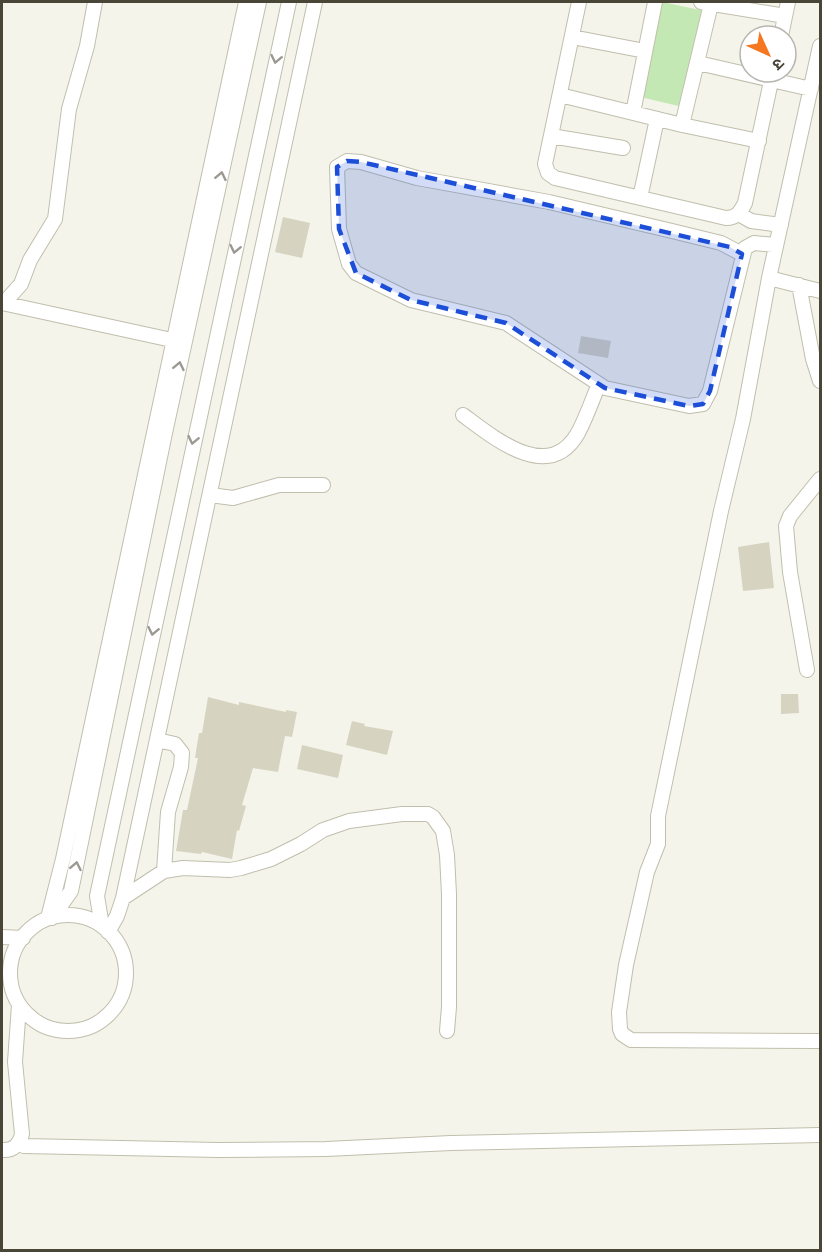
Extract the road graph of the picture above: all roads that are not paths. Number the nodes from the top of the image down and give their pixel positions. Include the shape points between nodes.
1 (95, 2) edge
2 (246, 2) edge
3 (259, 2) edge
4 (289, 2) edge
5 (315, 2) edge
6 (579, 2) edge
7 (655, 2) edge
8 (789, 2) edge
9 (706, 3) edge
10 (785, 16) junction
11 (783, 24) edge
12 (572, 37) junction
13 (820, 46) edge
14 (645, 51) junction
15 (698, 63) junction
16 (738, 70) edge
17 (771, 84) edge
18 (796, 84) edge
19 (811, 89) junction
20 (560, 95) junction
21 (633, 113) junction
22 (657, 119) junction
23 (682, 125) junction
24 (551, 136) junction
25 (759, 141) junction
26 (623, 148) dead end
27 (545, 164) junction
28 (540, 184) dead end
29 (640, 198) junction
30 (739, 214) junction
31 (781, 225) junction
32 (776, 245) junction
33 (742, 254) junction
34 (769, 278) junction
35 (799, 285) junction
36 (820, 291) edge
37 (3, 303) edge
38 (178, 341) junction
39 (820, 381) edge
40 (598, 386) junction
41 (463, 415) dead end
42 (820, 479) edge
43 (323, 485) dead end
44 (210, 495) junction
45 (807, 670) dead end
46 (157, 740) junction
47 (164, 872) junction
48 (123, 898) junction
49 (50, 918) junction
50 (105, 929) junction
51 (2, 937) edge
52 (22, 938) junction
53 (7, 983) edge
54 (20, 1005) junction
55 (447, 1031) dead end
56 (820, 1041) edge
57 (820, 1135) edge
58 (18, 1144) junction
59 (2, 1150) edge

1 - 37 street via 69,109 55,219 21,284
2 - 38 street
38 -> 3 street
4 -> 50 street via 96,896
5 - 44 street
6 - 12 street
7 - 14 street
8 - 10 street
9 - 10 street
9 - 15 street
10 - 11 street
12 - 14 street
12 - 20 street
13 - 19 street
14 - 21 street
15 - 16 street
15 - 23 street
17 - 25 street
18 - 19 street
19 - 31 street
20 - 21 street
20 - 24 street
21 - 22 street
22 - 23 street
22 - 29 street
23 - 25 street
24 - 26 street
24 - 27 street
25 - 30 street
27 - 28 street
27 - 29 street via 555,178
29 - 30 street via 726,218
30 - 31 street via 751,221
31 - 32 street
32 - 33 street via 748,245
32 - 34 street
33 - 40 street via 710,391 703,404 689,406
33 - 40 street via 721,243 549,202 417,178 361,162 347,161 337,167 339,229 348,264 356,273 411,300 506,323
34 - 35 street
34 - 56 street via 743,419 658,816 658,844 647,872 628,952 618,1023 622,1034 631,1040
35 - 36 street
35 - 39 street
37 - 38 street
38 - 49 street via 71,891
40 - 41 street via 578,433 555,456 542,457 502,444
42 - 45 street via 786,526
43 - 44 street via 279,485 233,498
44 - 46 street
46 - 47 street via 174,744 182,753 168,812
46 - 48 street
47 - 48 street
47 - 55 street via 183,868 242,868 271,859 323,830 349,821 408,813 430,815 443,831 447,855
48 - 50 street
49 - 50 street via 88,919
49 - 52 street
50 - 54 street via 123,952 127,970 124,991 110,1015 78,1031 57,1031 30,1018
51 - 52 street
52 - 53 street
53 - 54 street
54 - 58 street via 15,1062 22,1134
57 - 58 street via 326,1149
58 - 59 street

